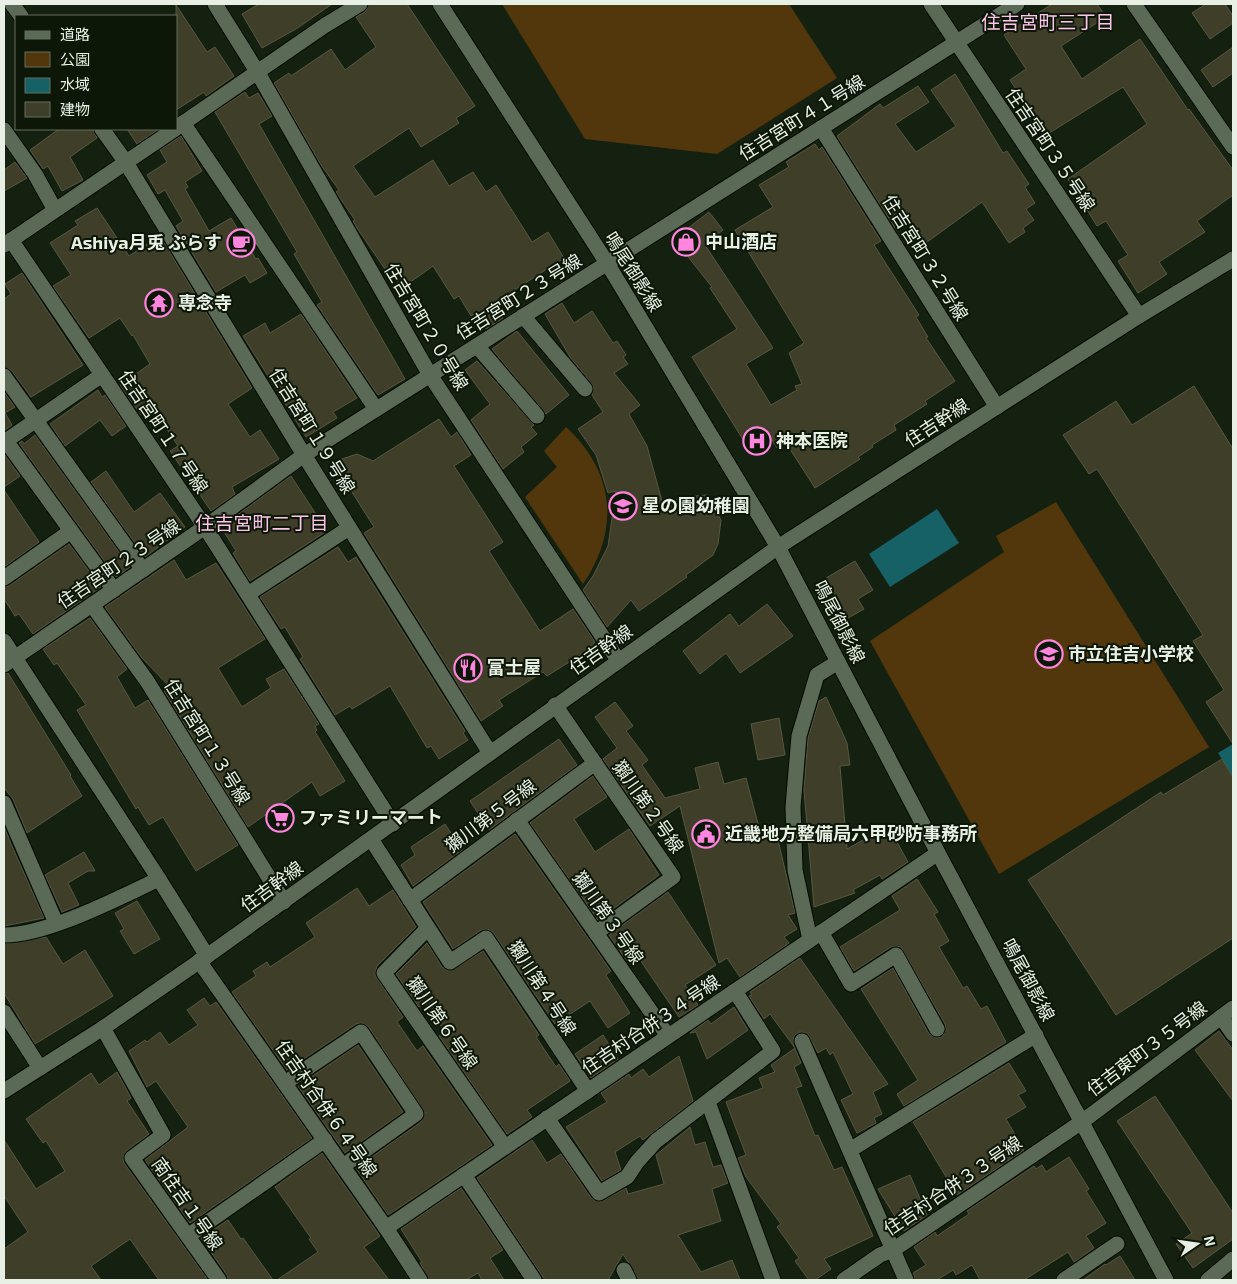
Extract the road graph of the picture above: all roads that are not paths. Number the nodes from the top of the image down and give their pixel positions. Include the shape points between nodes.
1 (12, 4) edge
2 (215, 4) edge
3 (360, 4) edge
4 (440, 4) edge
5 (931, 4) edge
6 (1017, 4) edge
7 (1134, 4) edge
8 (20, 15) edge
9 (956, 43) junction
10 (258, 73) junction
11 (178, 127) edge
12 (822, 128) junction
13 (4, 130) edge
14 (103, 130) edge
15 (173, 130) edge
16 (1233, 147) edge
17 (125, 161) junction
18 (55, 210) junction
19 (7, 243) edge
20 (1233, 259) edge
21 (607, 263) junction
22 (523, 316) junction
23 (1140, 316) junction
24 (477, 346) junction
25 (102, 375) junction
26 (430, 375) junction
27 (4, 376) edge
28 (585, 389) dead end
29 (998, 407) junction
30 (376, 410) junction
31 (537, 416) dead end
32 (35, 421) junction
33 (5, 442) edge
34 (304, 456) junction
35 (205, 527) junction
36 (349, 528) junction
37 (71, 531) junction
38 (778, 547) junction
39 (143, 570) junction
40 (4, 578) edge
41 (114, 590) junction
42 (248, 594) junction
43 (92, 605) junction
44 (4, 641) edge
45 (618, 660) junction
46 (10, 661) edge
47 (838, 662) junction
48 (555, 705) junction
49 (490, 754) junction
50 (594, 763) junction
51 (4, 803) edge
52 (517, 820) junction
53 (393, 824) junction
54 (371, 839) junction
55 (938, 853) junction
56 (159, 879) junction
57 (410, 900) junction
58 (284, 902) junction
59 (56, 922) junction
60 (428, 928) junction
61 (596, 933) junction
62 (4, 935) edge
63 (815, 936) junction
64 (203, 959) junction
65 (734, 991) junction
66 (1233, 1008) edge
67 (4, 1012) edge
68 (1221, 1017) junction
69 (103, 1028) junction
70 (937, 1029) dead end
71 (1233, 1034) edge
72 (1036, 1035) junction
73 (668, 1036) junction
74 (802, 1041) dead end
75 (40, 1068) junction
76 (285, 1083) junction
77 (4, 1091) edge
78 (588, 1091) junction
79 (708, 1102) junction
80 (547, 1118) junction
81 (1082, 1121) junction
82 (325, 1140) junction
83 (505, 1147) junction
84 (850, 1150) junction
85 (343, 1166) junction
86 (464, 1175) junction
87 (386, 1228) junction
88 (188, 1236) junction
89 (1117, 1244) dead end
90 (893, 1250) junction
91 (1233, 1259) edge
92 (219, 1280) edge
93 (420, 1280) edge
94 (534, 1280) edge
95 (773, 1280) edge
96 (844, 1280) edge
97 (906, 1280) edge
98 (1064, 1280) edge
99 (1166, 1280) edge
100 (1208, 1280) edge

1 - 8 street
2 - 10 street, 住吉宮町２０号線
3 - 10 street
4 - 21 street, 鳴尾御影線
5 - 9 street, 住吉宮町３５号線
6 - 9 street, 住吉宮町４１号線
7 - 16 street
9 - 12 street, 住吉宮町４１号線
9 - 23 street, 住吉宮町３５号線
10 - 11 street
10 - 26 street, 住吉宮町２０号線
11 - 30 street
12 - 21 street, 住吉宮町４１号線
12 - 29 street, 住吉宮町３２号線
13 - 18 street
14 - 17 street, 住吉宮町１９号線
15 - 17 street
17 - 18 street
17 - 34 street, 住吉宮町１９号線
18 - 19 street
19 - 25 street, 住吉宮町１７号線
20 - 23 street, 住吉幹線
21 - 22 street, 住吉宮町２３号線
21 - 38 street, 鳴尾御影線
22 - 24 street, 住吉宮町２３号線
22 - 28 street
23 - 29 street, 住吉幹線
24 - 26 street, 住吉宮町２３号線
24 - 31 street
25 - 32 street
25 - 35 street, 住吉宮町１７号線
26 - 30 street, 住吉宮町２３号線
26 - 45 street, 住吉宮町２０号線
27 - 32 street
29 - 38 street, 住吉幹線
30 - 34 street, 住吉宮町２３号線
32 - 33 street
32 - 39 street
33 - 37 street
34 - 35 street, 住吉宮町２３号線
34 - 36 street, 住吉宮町１９号線
35 - 39 street, 住吉宮町２３号線
35 - 42 street, 住吉宮町１７号線
36 - 42 street
36 - 49 street, 住吉宮町１９号線
37 - 40 street
37 - 41 street
38 - 45 street, 住吉幹線
38 - 47 street, 鳴尾御影線
39 - 41 street, 住吉宮町２３号線
41 - 43 street, 住吉宮町２３号線
42 - 53 street, 住吉宮町１７号線
43 - 46 street, 住吉宮町２３号線
43 - 58 street, 住吉宮町１３号線 via 147,681
44 - 46 street, 住吉村合併６４号線
45 - 48 street, 住吉幹線
46 - 56 street, 住吉村合併６４号線
47 - 55 street, 鳴尾御影線
47 - 63 street via 817,675 799,736 792,807 795,870
48 - 49 street, 住吉幹線
48 - 50 street, 獺川第２号線
49 - 53 street, 住吉幹線
50 - 52 street, 獺川第５号線
50 - 61 street, 獺川第２号線 via 673,877
51 - 59 street
52 - 57 street, 獺川第５号線
52 - 61 street, 獺川第３号線
53 - 54 street, 住吉幹線
54 - 57 street, 獺川第４号線
54 - 58 street, 住吉幹線
55 - 63 street, 住吉村合併３４号線
55 - 72 street, 鳴尾御影線
56 - 59 street via 91,911
56 - 64 street, 住吉村合併６４号線
57 - 60 street, 獺川第４号線
58 - 64 street, 住吉幹線
59 - 62 street via 33,931
60 - 78 street, 獺川第４号線 via 450,962 486,938
60 - 83 street, 獺川第６号線 via 384,973
61 - 73 street, 獺川第３号線
63 - 65 street, 住吉村合併３４号線
63 - 70 street via 851,984 896,955
64 - 69 street, 住吉幹線
64 - 76 street, 住吉村合併６４号線
65 - 73 street, 住吉村合併３４号線
65 - 79 street via 773,1051
66 - 68 street, 住吉東町３５号線
67 - 75 street
68 - 71 street
68 - 81 street, 住吉東町３５号線
69 - 75 street, 住吉幹線
69 - 88 street, 南住吉１号線 via 163,1135 132,1158
72 - 81 street, 鳴尾御影線
72 - 84 street
73 - 78 street, 住吉村合併３４号線
74 - 84 street
75 - 77 street, 住吉幹線
76 - 82 street, 住吉村合併６４号線
76 - 85 street via 361,1032 416,1114
78 - 80 street, 住吉村合併３４号線
79 - 80 street via 656,1141 627,1177 599,1193
79 - 95 street
80 - 83 street, 住吉村合併３４号線
81 - 90 street, 住吉村合併３３号線
81 - 99 street, 鳴尾御影線
82 - 85 street, 住吉村合併６４号線
82 - 88 street
83 - 86 street, 住吉村合併３４号線
84 - 90 street
85 - 87 street, 住吉村合併６４号線
86 - 87 street, 住吉村合併３４号線
86 - 94 street
87 - 93 street, 住吉村合併６４号線
88 - 92 street, 南住吉１号線
89 - 98 street
90 - 96 street, 住吉村合併３３号線 via 880,1255
90 - 97 street
91 - 100 street

